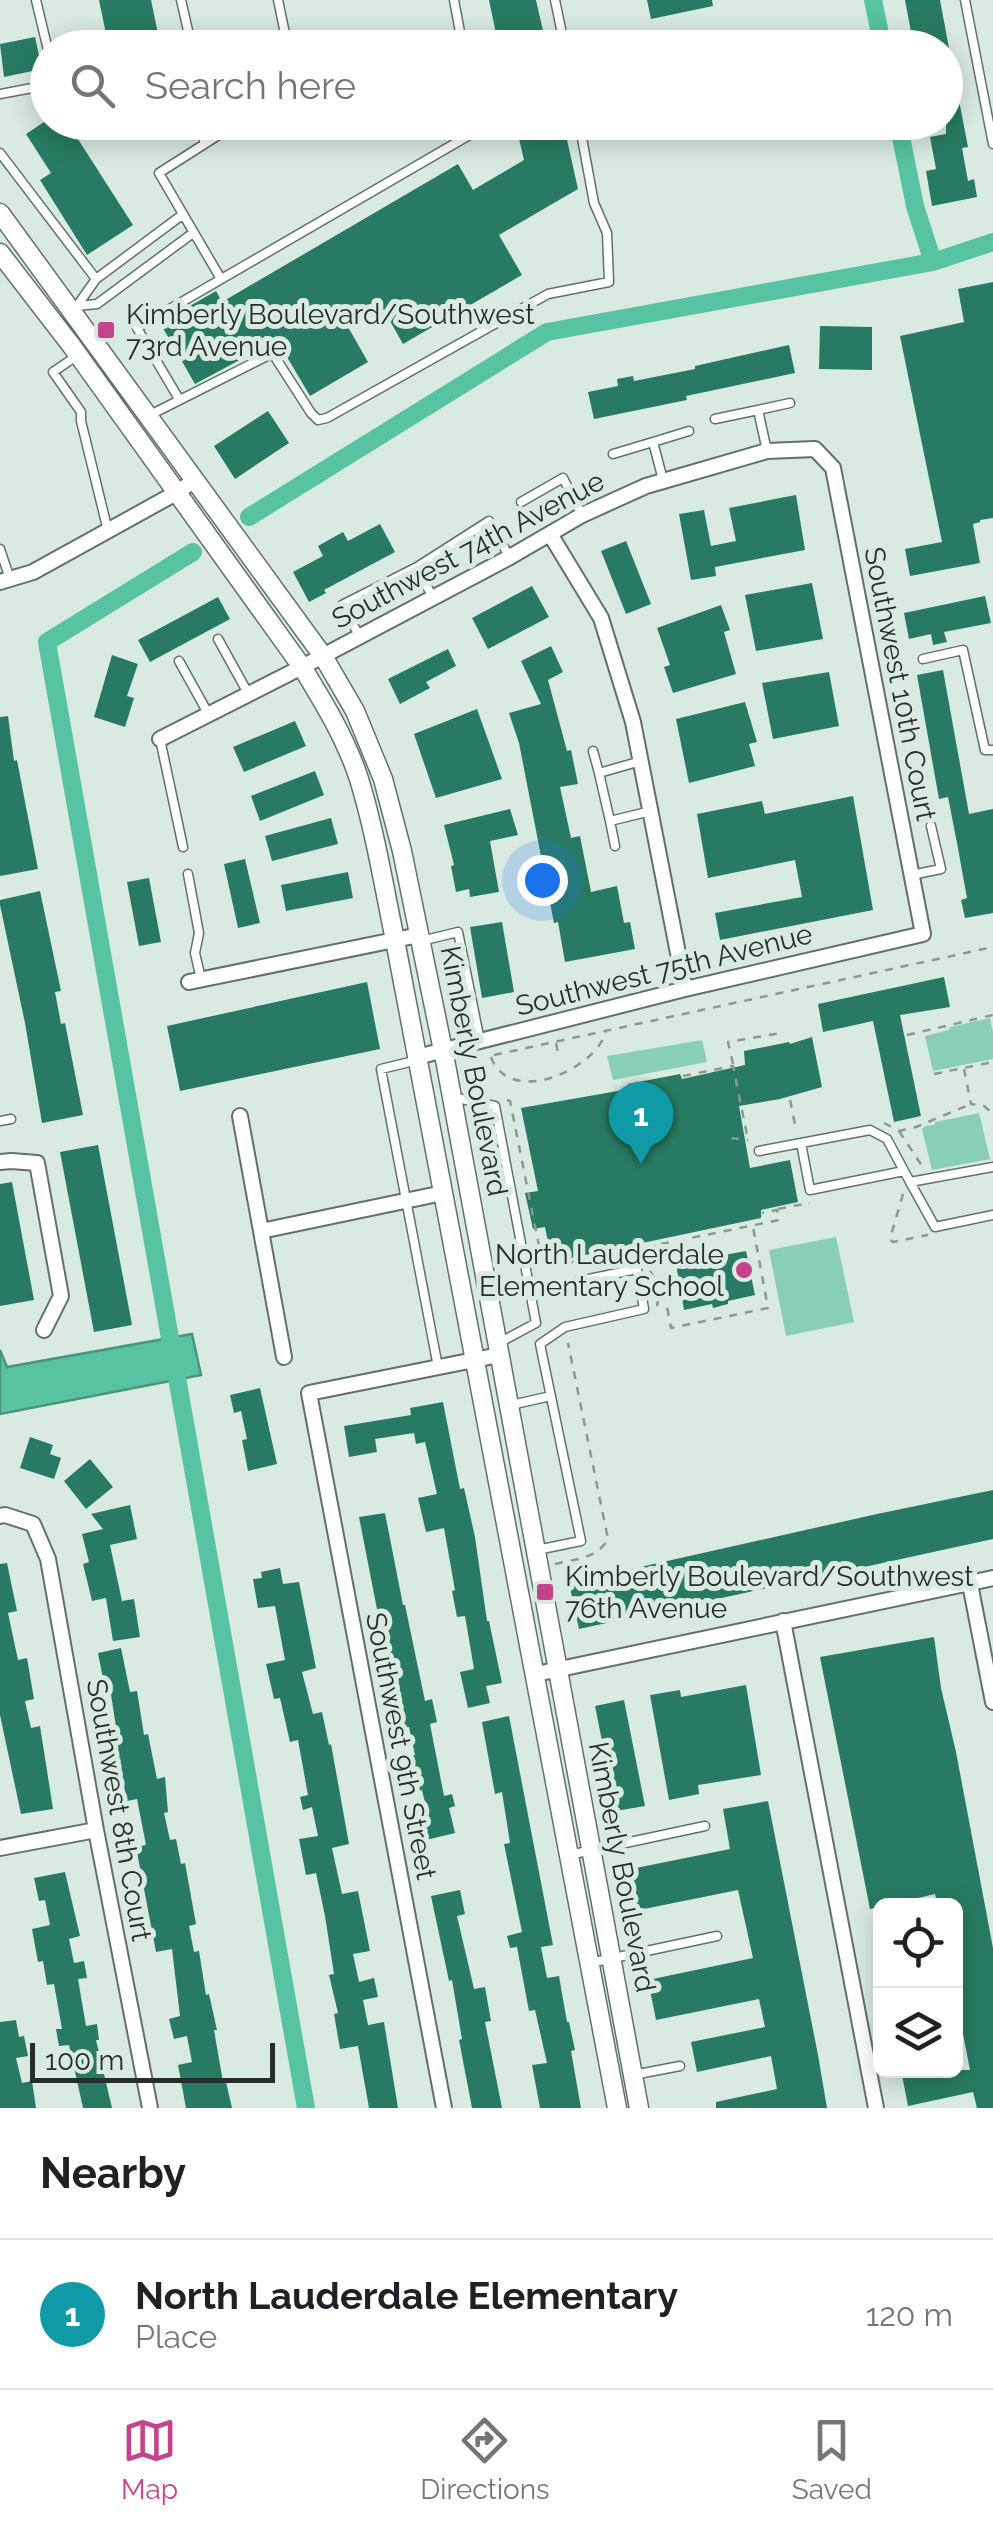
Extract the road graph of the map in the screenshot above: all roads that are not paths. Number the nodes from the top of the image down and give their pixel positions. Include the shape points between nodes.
1 (36, 0) edge
2 (180, 0) edge
3 (278, 0) edge
4 (454, 0) edge
5 (556, 0) edge
6 (964, 0) edge
7 (43, 30) edge
8 (188, 30) edge
9 (284, 30) edge
10 (459, 30) edge
11 (561, 30) edge
12 (30, 88) edge
13 (0, 94) edge
14 (990, 112) edge
15 (204, 140) edge
16 (210, 140) edge
17 (461, 140) edge
18 (582, 140) edge
19 (204, 144) junction
20 (993, 144) edge
21 (0, 153) edge
22 (0, 212) edge
23 (182, 216) junction
24 (193, 233) junction
25 (0, 253) edge
26 (96, 279) junction
27 (221, 279) junction
28 (74, 308) junction
29 (53, 323) junction
30 (78, 355) junction
31 (179, 398) junction
32 (790, 403) dead end
33 (758, 410) junction
34 (148, 416) junction
35 (715, 419) dead end
36 (690, 431) dead end
37 (654, 442) junction
38 (815, 449) joint
39 (767, 451) junction
40 (613, 454) dead end
41 (194, 480) junction
42 (663, 480) junction
43 (176, 493) junction
44 (521, 502) dead end
45 (582, 515) junction
46 (108, 531) junction
47 (550, 534) junction
48 (0, 549) edge
49 (510, 557) junction
50 (417, 567) junction
51 (5, 580) edge
52 (433, 598) junction
53 (360, 636) junction
54 (218, 639) dead end
55 (323, 656) junction
56 (924, 659) dead end
57 (179, 661) dead end
58 (302, 667) junction
59 (249, 695) junction
60 (209, 715) junction
61 (160, 739) joint
62 (993, 750) edge
63 (593, 751) dead end
64 (641, 761) junction
65 (600, 772) junction
66 (651, 811) junction
67 (610, 821) junction
68 (932, 826) dead end
69 (615, 846) dead end
70 (183, 848) dead end
71 (188, 874) dead end
72 (911, 876) junction
73 (923, 934) joint
74 (420, 938) junction
75 (395, 940) junction
76 (195, 980) joint
77 (686, 989) junction
78 (480, 1041) junction
79 (443, 1050) junction
80 (417, 1058) junction
81 (452, 1097) junction
82 (240, 1116) dead end
83 (11, 1119) dead end
84 (0, 1122) edge
85 (801, 1143) junction
86 (759, 1151) dead end
87 (0, 1162) edge
88 (993, 1167) edge
89 (904, 1171) junction
90 (910, 1182) junction
91 (443, 1193) junction
92 (406, 1201) junction
93 (993, 1214) edge
94 (261, 1231) junction
95 (530, 1291) junction
96 (536, 1324) junction
97 (44, 1330) dead end
98 (540, 1344) junction
99 (498, 1349) junction
100 (284, 1357) dead end
101 (474, 1360) junction
102 (438, 1367) junction
103 (551, 1396) junction
104 (509, 1406) junction
105 (489, 1436) junction
106 (0, 1516) edge
107 (536, 1550) junction
108 (993, 1578) edge
109 (970, 1584) junction
110 (783, 1621) junction
111 (558, 1670) junction
112 (536, 1674) junction
113 (993, 1702) edge
114 (705, 1826) dead end
115 (96, 1830) junction
116 (0, 1848) edge
117 (591, 1850) junction
118 (570, 1855) junction
119 (717, 1936) dead end
120 (611, 1958) junction
121 (590, 1963) junction
122 (680, 2066) dead end
123 (633, 2075) junction
124 (150, 2108) edge
125 (444, 2108) edge
126 (617, 2108) edge
127 (639, 2108) edge
128 (876, 2108) edge

1 - 7 lane
2 - 8 lane
3 - 9 lane
4 - 10 lane
5 - 11 lane
6 - 14 lane
12 - 13 lane
14 - 20 lane
15 - 19 lane
16 - 19 lane
17 - 27 lane
18 - 31 lane via 606,233 609,282 548,294 326,418 311,413 269,355
19 - 23 lane via 159,173
21 - 26 lane
22 - 28 street, Kimberly Boulevard
23 - 24 lane
23 - 26 lane
24 - 27 lane
24 - 28 lane via 98,304
25 - 29 street, Kimberly Boulevard
26 - 28 lane
27 - 31 lane via 138,328
28 - 29 lane
28 - 34 street, Kimberly Boulevard
29 - 30 street, Kimberly Boulevard
30 - 43 street, Kimberly Boulevard
30 - 46 lane via 53,372 81,412
31 - 34 lane
32 - 33 lane
33 - 35 lane
33 - 39 lane
34 - 41 street, Kimberly Boulevard
36 - 37 lane
37 - 40 lane
37 - 42 lane
38 - 39 street, Southwest 74th Avenue
38 - 72 street, Southwest 10th Court via 832,468
39 - 42 street, Southwest 74th Avenue
41 - 43 street
41 - 55 street, Kimberly Boulevard
42 - 45 street, Southwest 74th Avenue
43 - 46 street
43 - 58 street, Kimberly Boulevard
44 - 45 lane via 562,478
45 - 47 street, Southwest 74th Avenue
46 - 51 street via 34,572
47 - 49 street, Southwest 74th Avenue
47 - 64 street via 601,618
48 - 51 lane
49 - 50 lane via 488,521
49 - 52 street, Southwest 74th Avenue
50 - 52 lane
50 - 53 lane via 342,604
52 - 53 street, Southwest 74th Avenue
53 - 55 street, Southwest 74th Avenue
54 - 59 lane
55 - 58 street, Southwest 74th Avenue
55 - 74 street, Kimberly Boulevard via 383,779
56 - 62 lane via 963,650 985,750
57 - 60 lane
58 - 59 street, Southwest 74th Avenue
58 - 75 street, Kimberly Boulevard via 358,776
59 - 60 street, Southwest 74th Avenue
60 - 61 street, Southwest 74th Avenue
61 - 70 lane
63 - 65 lane
64 - 65 lane
64 - 66 street
65 - 67 lane
66 - 67 lane
66 - 77 street
67 - 69 lane
68 - 72 lane via 941,870
71 - 76 lane via 198,933
72 - 73 street, Southwest 10th Court
73 - 77 street, Southwest 75th Avenue
74 - 75 street
74 - 78 lane via 458,932
74 - 79 street, Kimberly Boulevard
75 - 76 street
75 - 80 street, Kimberly Boulevard
77 - 78 street, Southwest 75th Avenue
78 - 79 street, Southwest 75th Avenue
79 - 80 street, Southwest 75th Avenue
79 - 81 street, Kimberly Boulevard
80 - 91 street, Kimberly Boulevard
80 - 92 lane via 381,1070
81 - 95 lane via 495,1106
81 - 99 street, Kimberly Boulevard
82 - 94 street
83 - 84 lane
85 - 86 lane
85 - 89 lane via 870,1130 886,1138
85 - 89 lane via 810,1190
87 - 97 street via 38,1163 61,1296
88 - 90 lane
89 - 90 lane
90 - 93 lane via 935,1226
91 - 92 street
91 - 101 street, Kimberly Boulevard
92 - 94 street
92 - 102 lane
94 - 100 street
95 - 96 lane
95 - 98 lane via 637,1269 644,1309 565,1327
96 - 98 lane
96 - 99 lane
98 - 103 lane
99 - 101 street
99 - 104 street, Kimberly Boulevard
101 - 102 street
101 - 105 street, Kimberly Boulevard
102 - 125 street, Southwest 9th Street via 309,1393
103 - 104 lane
103 - 107 lane via 581,1541
104 - 107 street, Kimberly Boulevard
105 - 107 street via 500,1454 517,1532
105 - 112 street, Kimberly Boulevard
106 - 115 street, Southwest 8th Court via 33,1524 48,1559
107 - 111 street, Kimberly Boulevard
108 - 109 street
109 - 110 street
109 - 113 street
110 - 111 street
110 - 128 street
111 - 112 street
111 - 117 street, Kimberly Boulevard
112 - 118 street, Kimberly Boulevard
114 - 117 lane
115 - 116 street
115 - 124 street, Southwest 8th Court
117 - 118 lane
117 - 120 street, Kimberly Boulevard
118 - 121 street, Kimberly Boulevard
119 - 120 lane
120 - 121 lane
120 - 123 street, Kimberly Boulevard
121 - 126 street, Kimberly Boulevard
122 - 123 lane
123 - 127 street, Kimberly Boulevard

